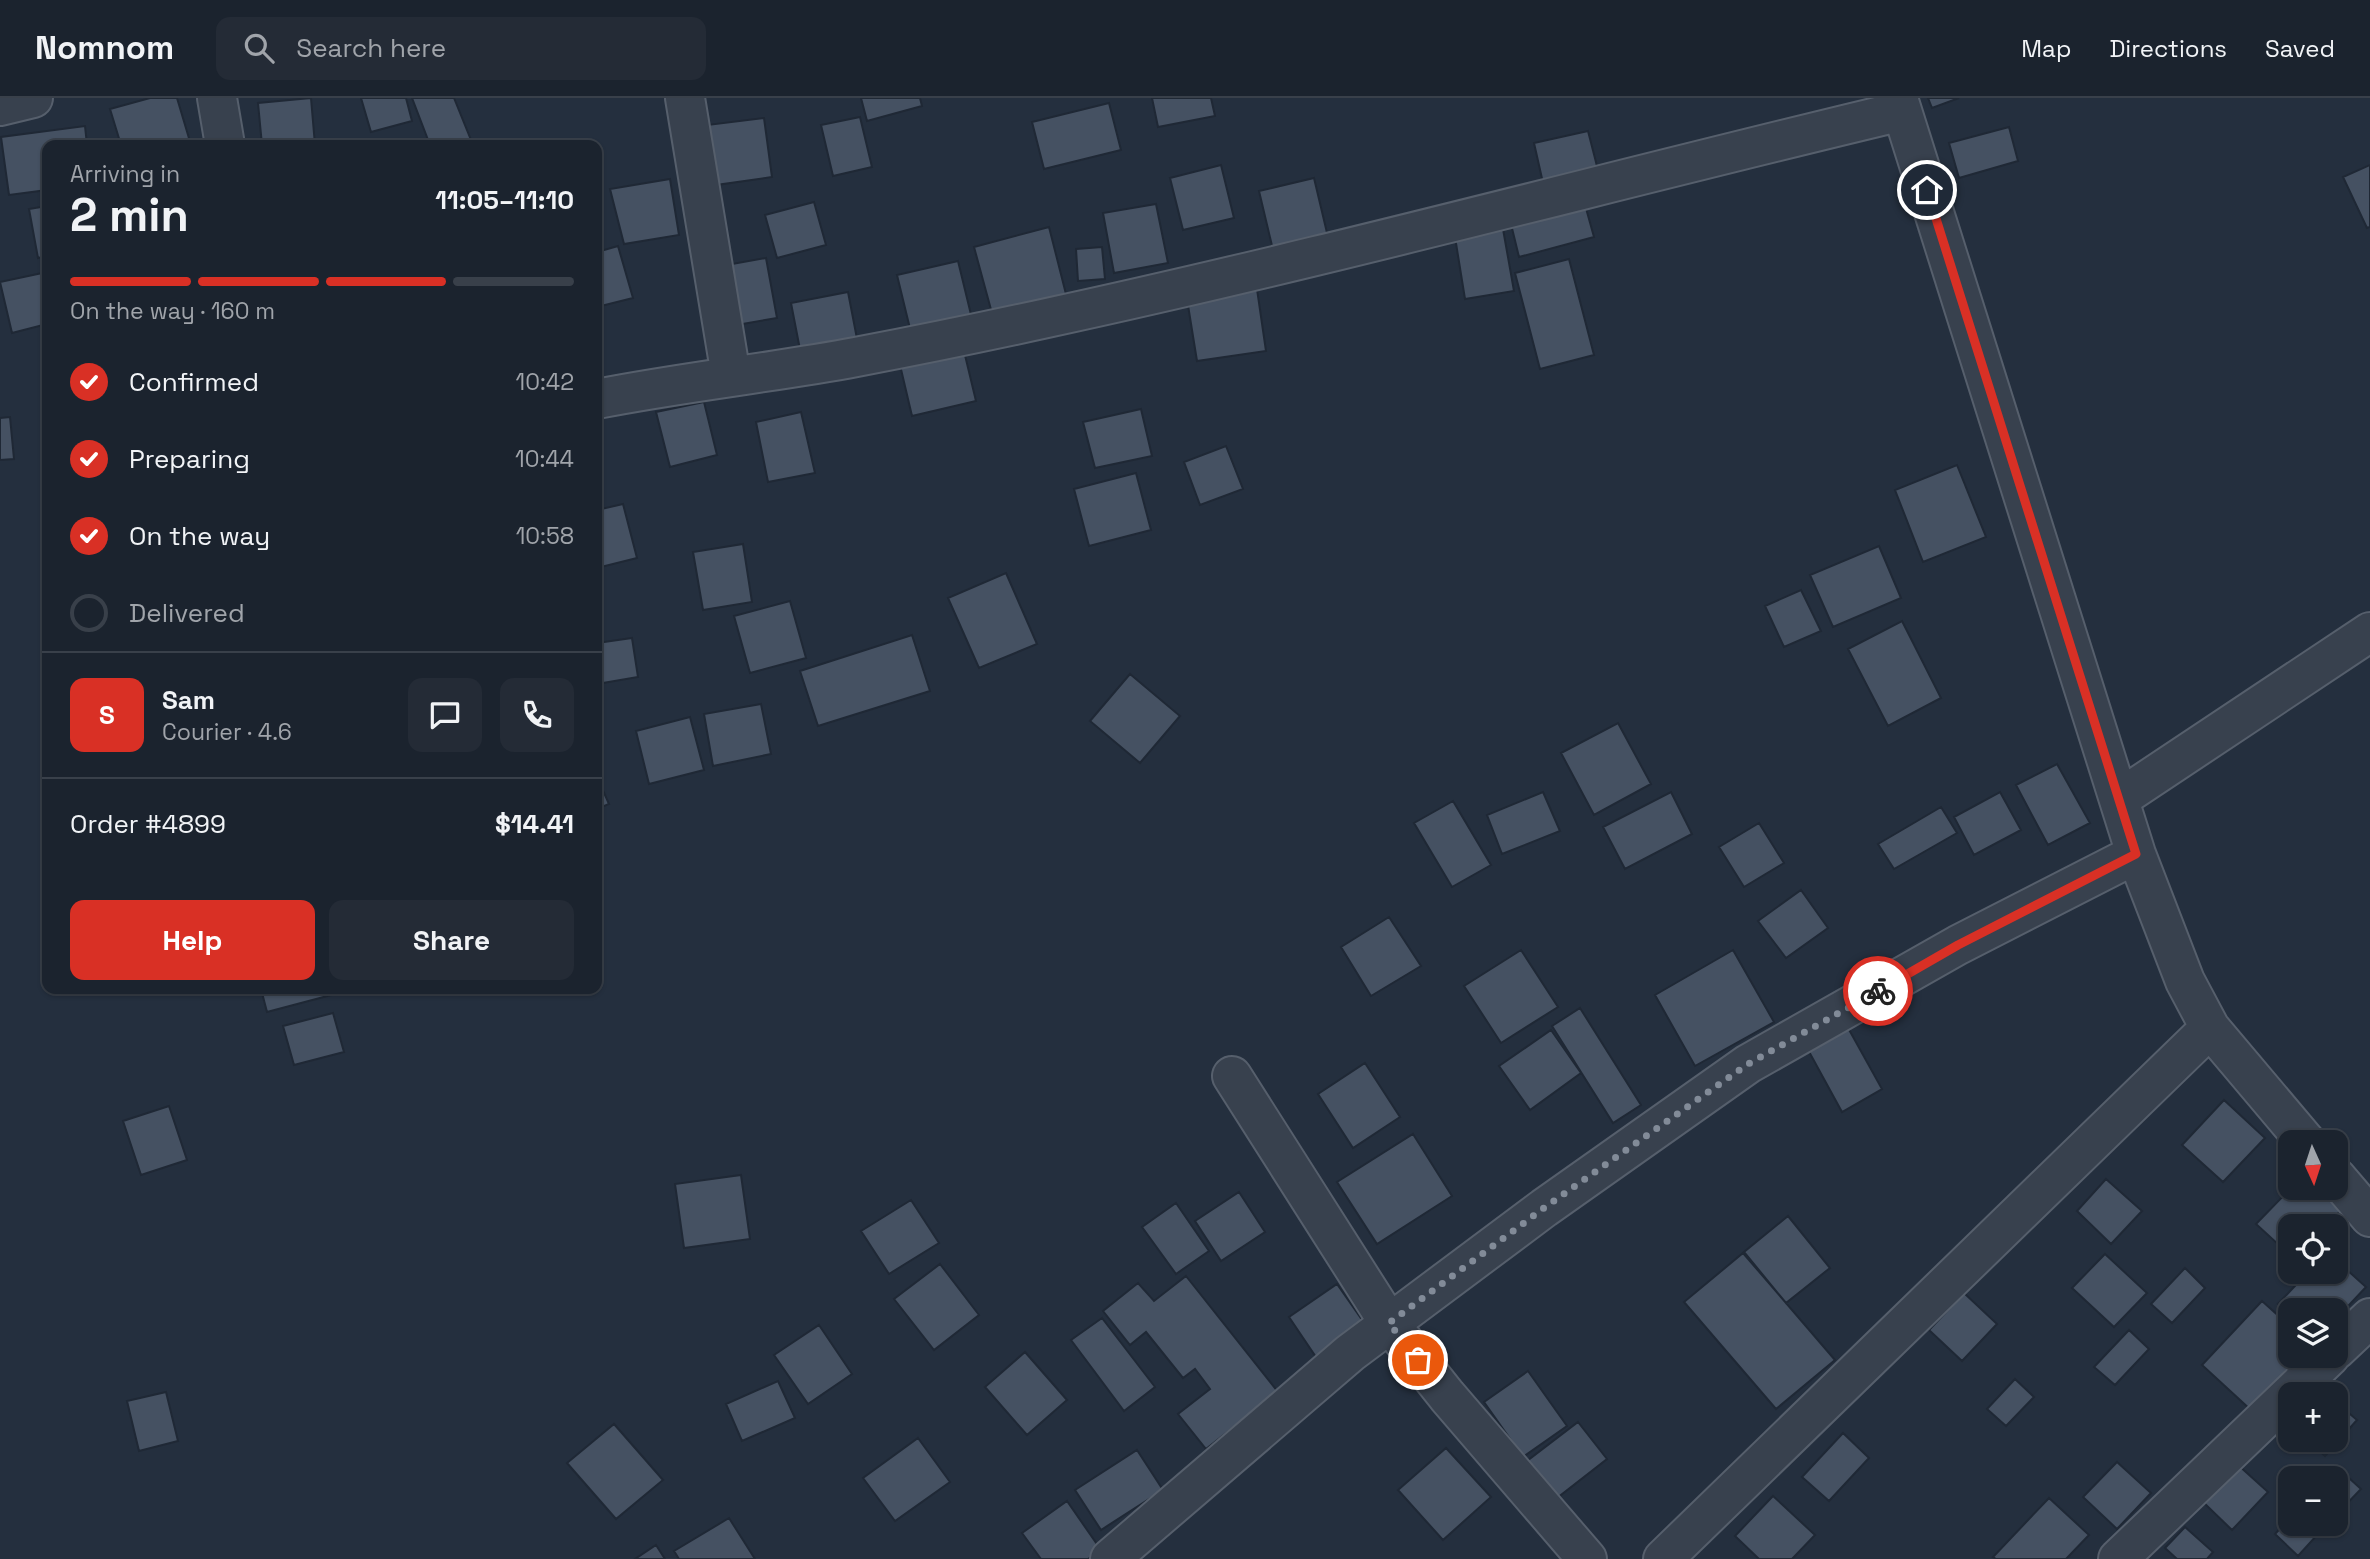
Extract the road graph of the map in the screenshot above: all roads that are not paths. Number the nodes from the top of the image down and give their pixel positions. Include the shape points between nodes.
1 (33, 98) edge
2 (217, 98) edge
3 (685, 98) edge
4 (1900, 104) edge
5 (0, 106) edge
6 (224, 140) edge
7 (731, 376) junction
8 (602, 398) edge
9 (2370, 632) edge
10 (2119, 799) junction
11 (2136, 854) junction
12 (2210, 1028) junction
13 (1232, 1076) dead end
14 (2296, 1130) edge
15 (2348, 1191) edge
16 (2370, 1217) edge
17 (2370, 1318) edge
18 (1389, 1323) junction
19 (2348, 1339) edge
20 (2317, 1368) edge
21 (1110, 1559) edge
22 (1587, 1559) edge
23 (1662, 1559) edge
24 (2118, 1559) edge

1 - 5 street
2 - 6 street
3 - 7 street
4 - 7 street via 1383,240 1047,318 855,357
4 - 10 street
7 - 8 street
9 - 10 street
10 - 11 street
11 - 12 street via 2185,981
11 - 18 street via 1958,945 1748,1064
12 - 14 street
12 - 23 street
13 - 18 street
15 - 16 street
17 - 19 street
18 - 21 street
18 - 22 street
20 - 24 street

